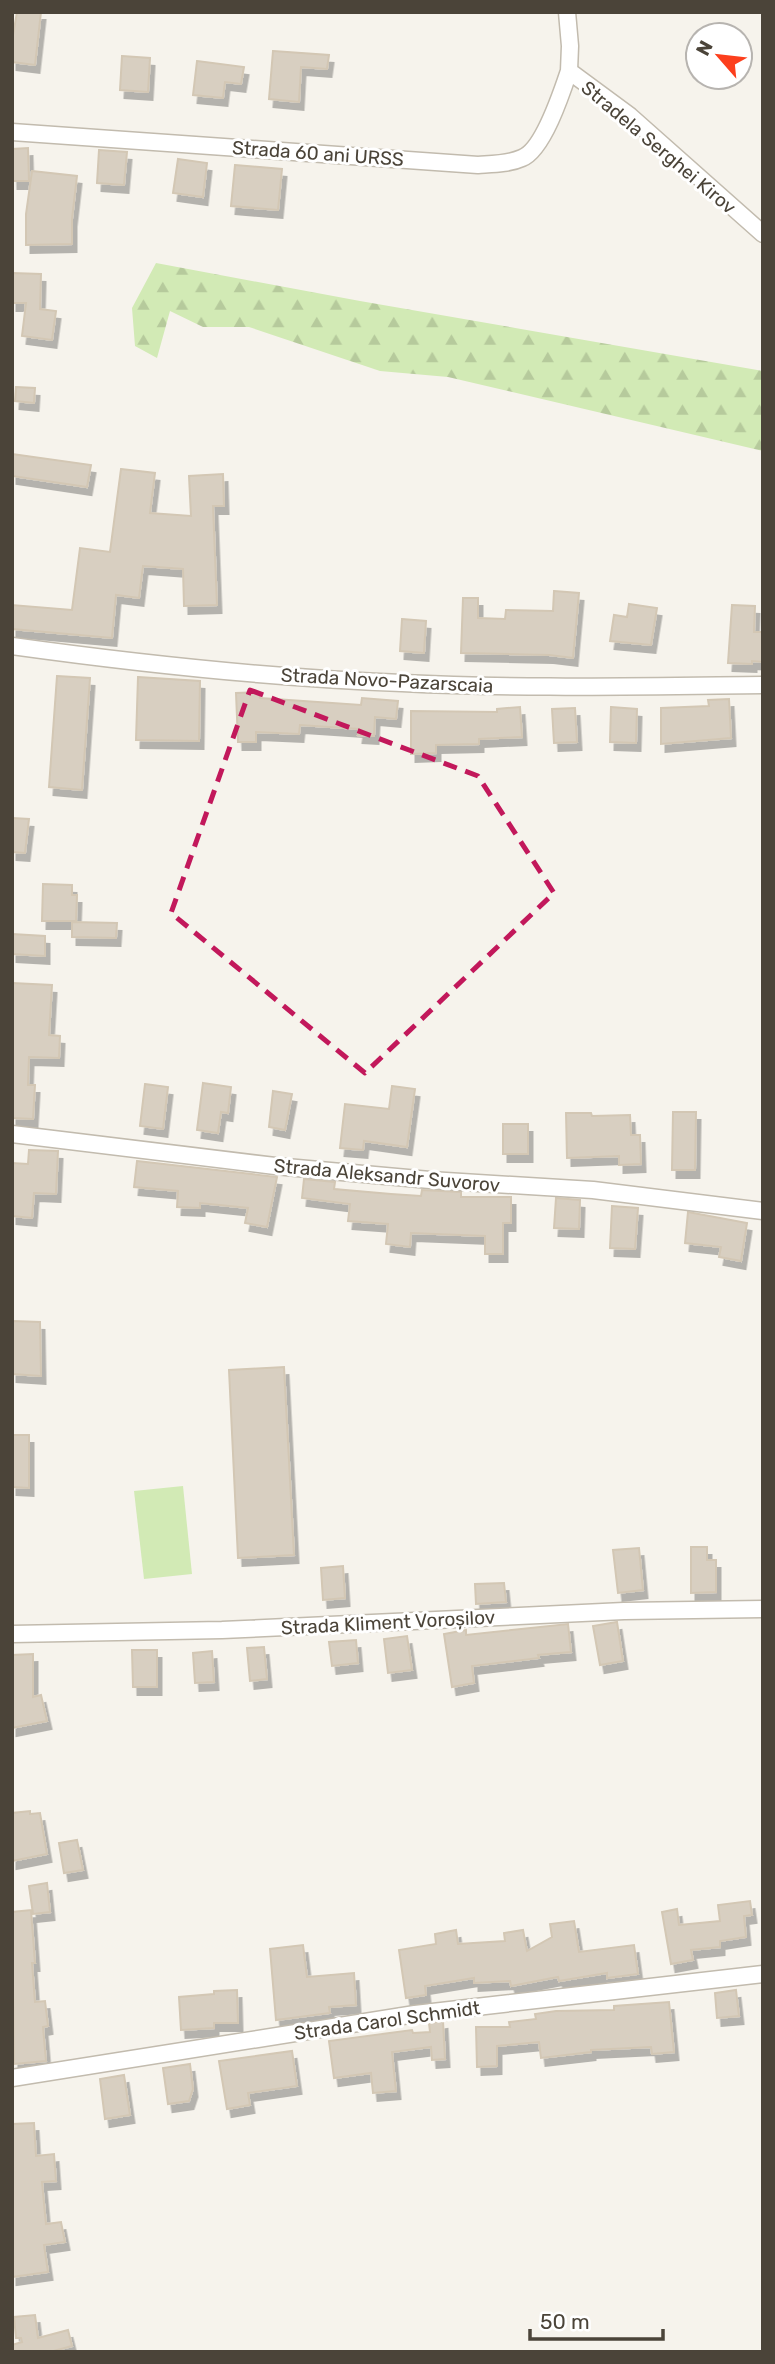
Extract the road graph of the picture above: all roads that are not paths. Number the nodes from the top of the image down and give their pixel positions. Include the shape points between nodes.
1 (567, 12) edge
2 (569, 71) junction
3 (12, 132) edge
4 (763, 234) edge
5 (12, 646) edge
6 (763, 685) edge
7 (12, 1134) edge
8 (763, 1211) edge
9 (763, 1609) edge
10 (12, 1634) edge
11 (763, 1974) edge
12 (12, 2078) edge

1 - 2 street, Stradela Serghei Kirov
2 - 3 street, Strada 60 ani URSS via 539,141 525,158 502,163 478,165
2 - 4 street, Stradela Serghei Kirov via 630,116
5 - 6 street, Strada Novo-Pazarscaia via 127,662 402,683
7 - 8 street, Strada Aleksandr Suvorov via 275,1166 593,1190
9 - 10 street, Strada Kliment Voroșilov
11 - 12 street, Strada Carol Schmidt via 415,2014

